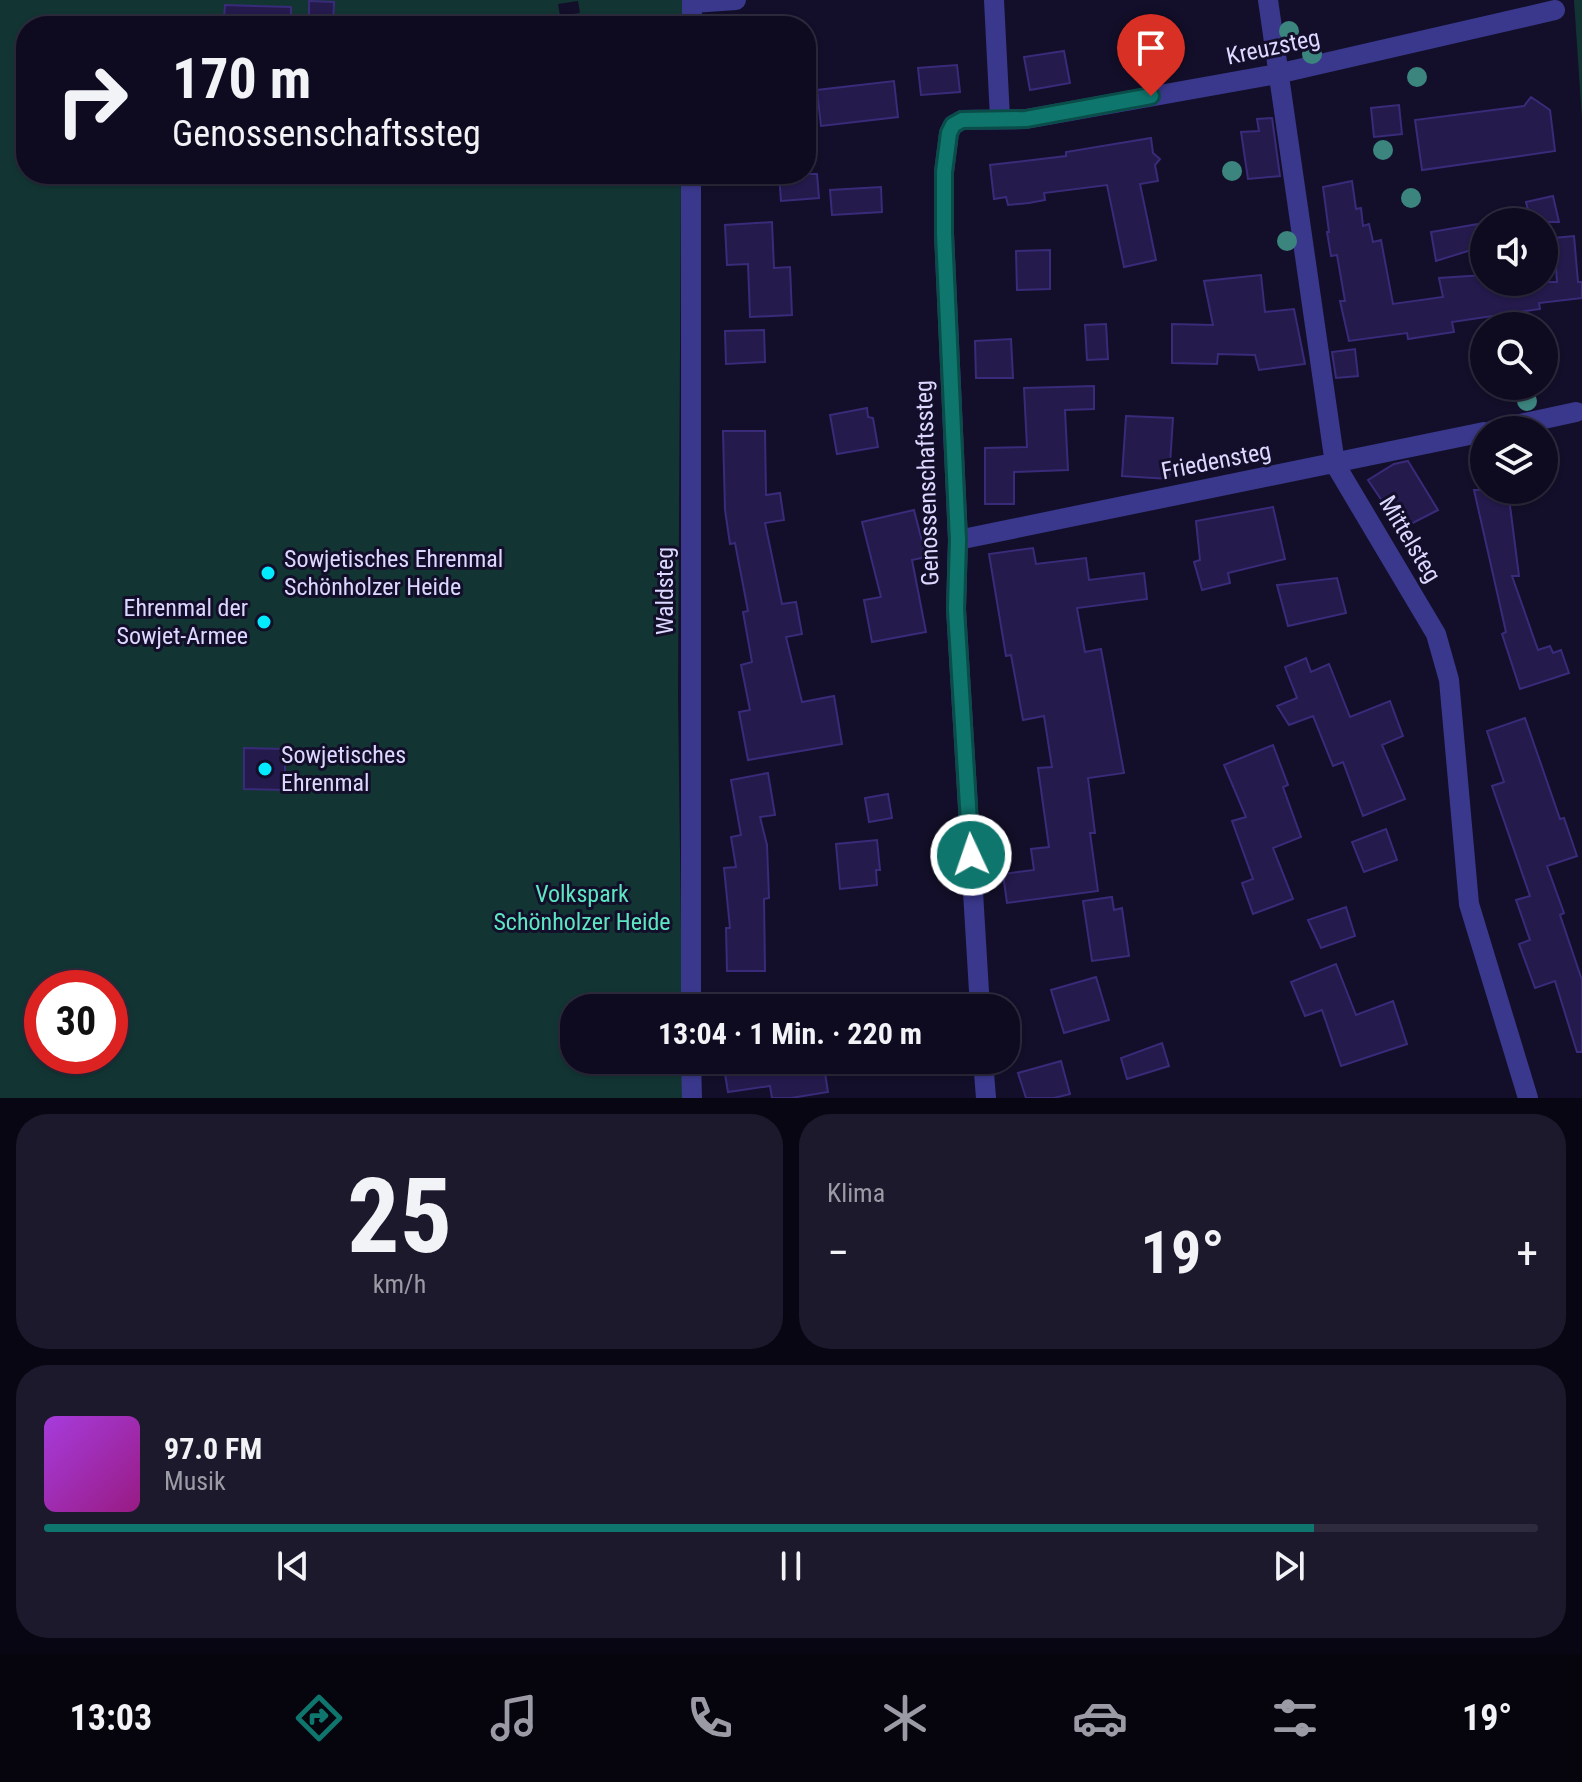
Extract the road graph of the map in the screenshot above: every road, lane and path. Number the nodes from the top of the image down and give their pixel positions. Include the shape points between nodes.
1 (736, 0) edge
2 (994, 0) edge
3 (1268, 0) edge
4 (692, 1) edge
5 (1555, 10) dead end
6 (1277, 74) junction
7 (1000, 118) junction
8 (691, 184) edge
9 (1576, 412) dead end
10 (1558, 416) edge
11 (1470, 435) edge
12 (1335, 464) junction
13 (958, 540) junction
14 (691, 994) edge
15 (979, 994) edge
16 (691, 1074) edge
17 (984, 1074) edge
18 (692, 1098) edge
19 (986, 1098) edge
20 (1528, 1098) edge

1 - 4 street
2 - 7 street
3 - 6 street, Mittelsteg
5 - 6 street, Kreuzsteg
6 - 7 street, Kreuzsteg via 1026,119
6 - 12 street, Mittelsteg
7 - 13 street, Genossenschaftssteg via 953,125 944,172
8 - 14 street, Waldsteg
9 - 10 street
11 - 12 street, Friedensteg
12 - 13 street, Friedensteg
12 - 20 street, Mittelsteg via 1436,634 1449,680 1469,904
13 - 15 street, Genossenschaftssteg via 956,609
16 - 18 street
17 - 19 street

